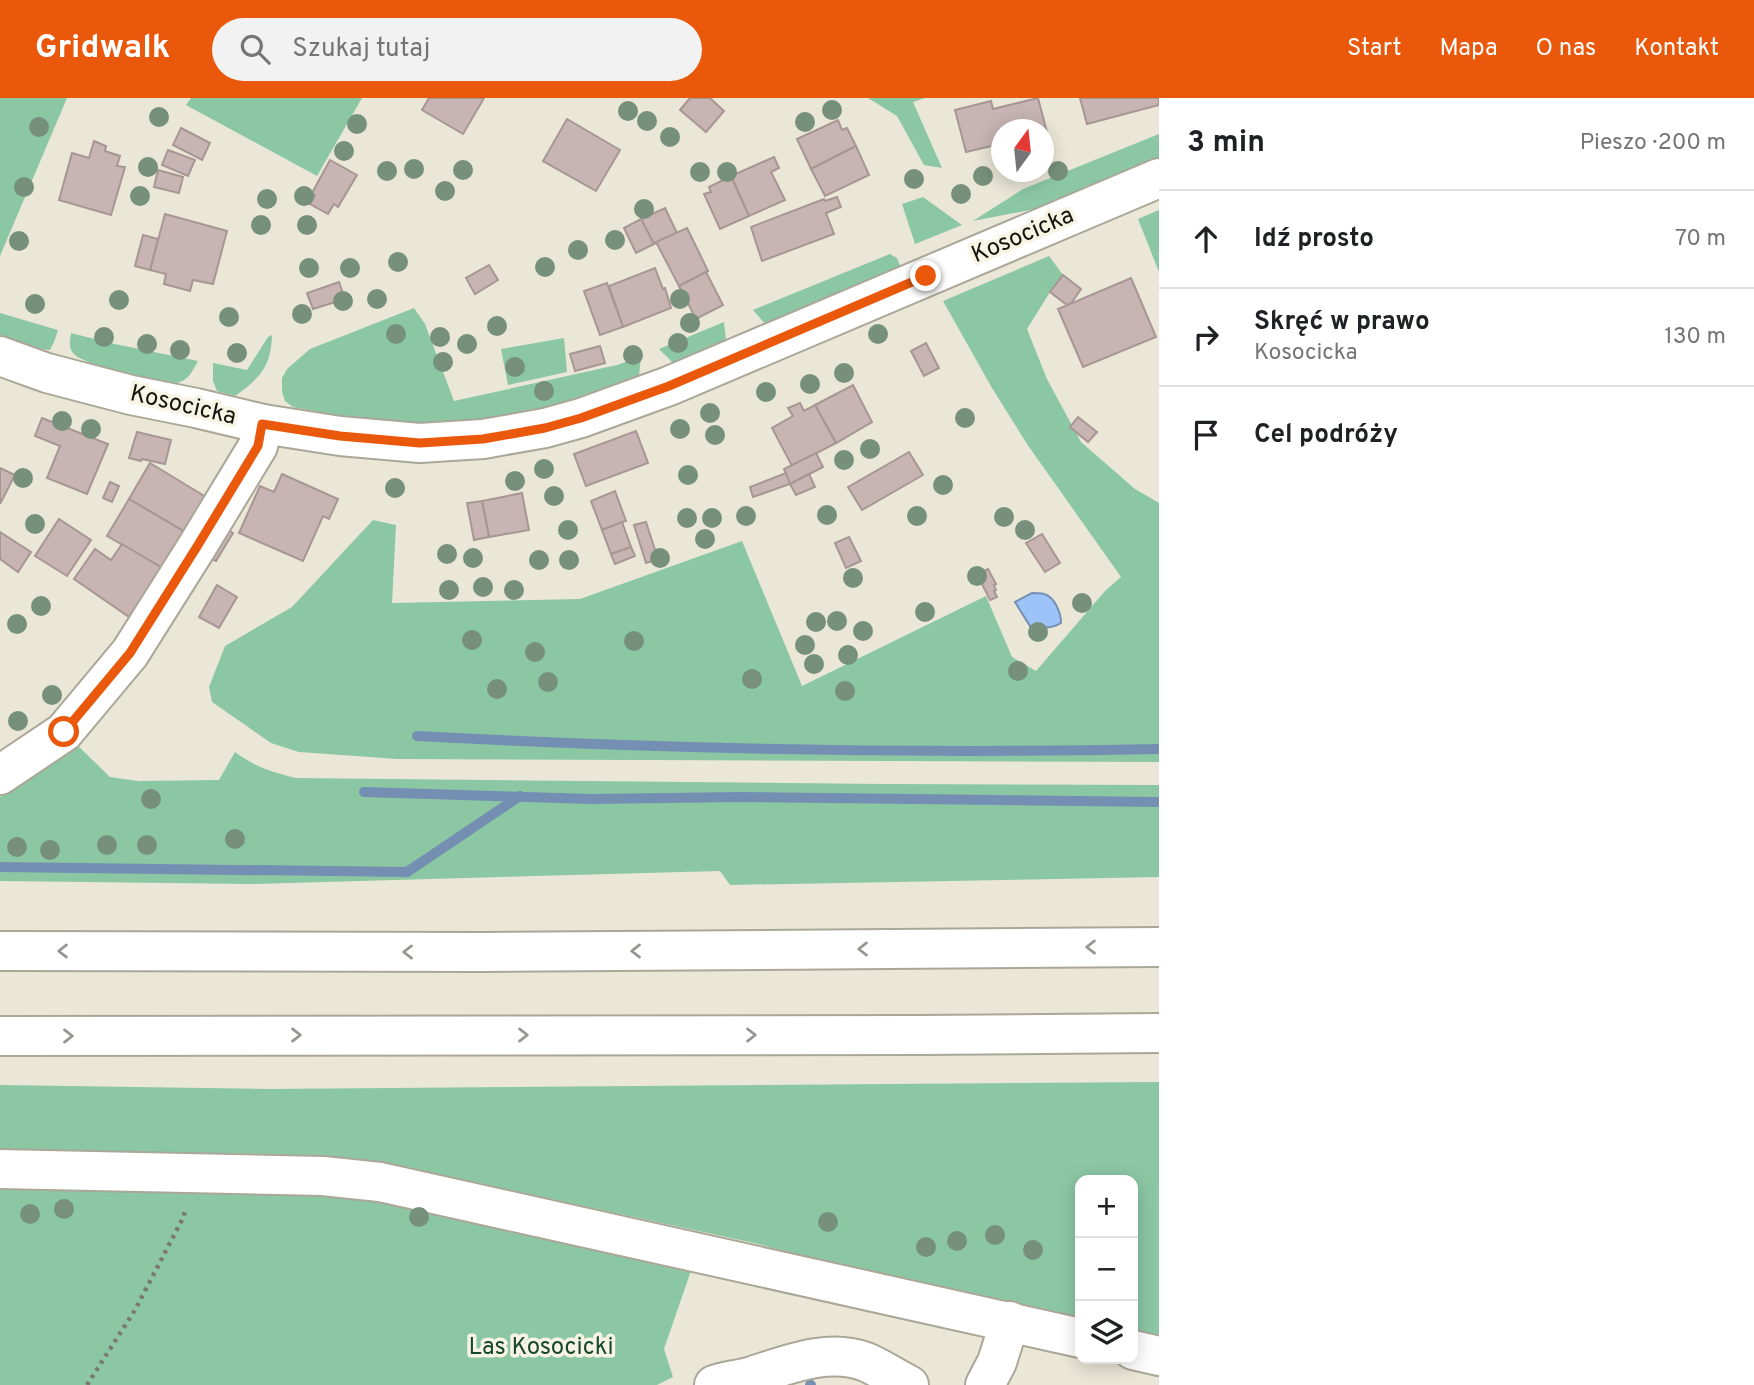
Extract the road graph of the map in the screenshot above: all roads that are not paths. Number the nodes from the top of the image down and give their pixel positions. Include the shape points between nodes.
1 (1159, 178) edge
2 (0, 356) edge
3 (262, 424) junction
4 (0, 775) edge
5 (1159, 947) edge
6 (0, 951) edge
7 (1159, 1033) edge
8 (0, 1036) edge
9 (0, 1169) edge
10 (1010, 1321) junction
11 (1075, 1337) edge
12 (1138, 1351) edge
13 (1159, 1356) edge
14 (738, 1383) edge
15 (909, 1385) edge
16 (985, 1385) edge

1 - 3 main road, Kosocicka via 669,386 569,422 483,439 420,443
2 - 3 main road, Kosocicka via 107,389
3 - 4 main road via 258,446 130,653 64,732
5 -> 6 main road via 483,953
8 -> 7 main road
9 - 10 main road via 323,1176 380,1182
10 - 11 main road
10 - 16 main road via 998,1362
12 - 13 main road
14 - 15 main road via 818,1357 840,1356 864,1362

